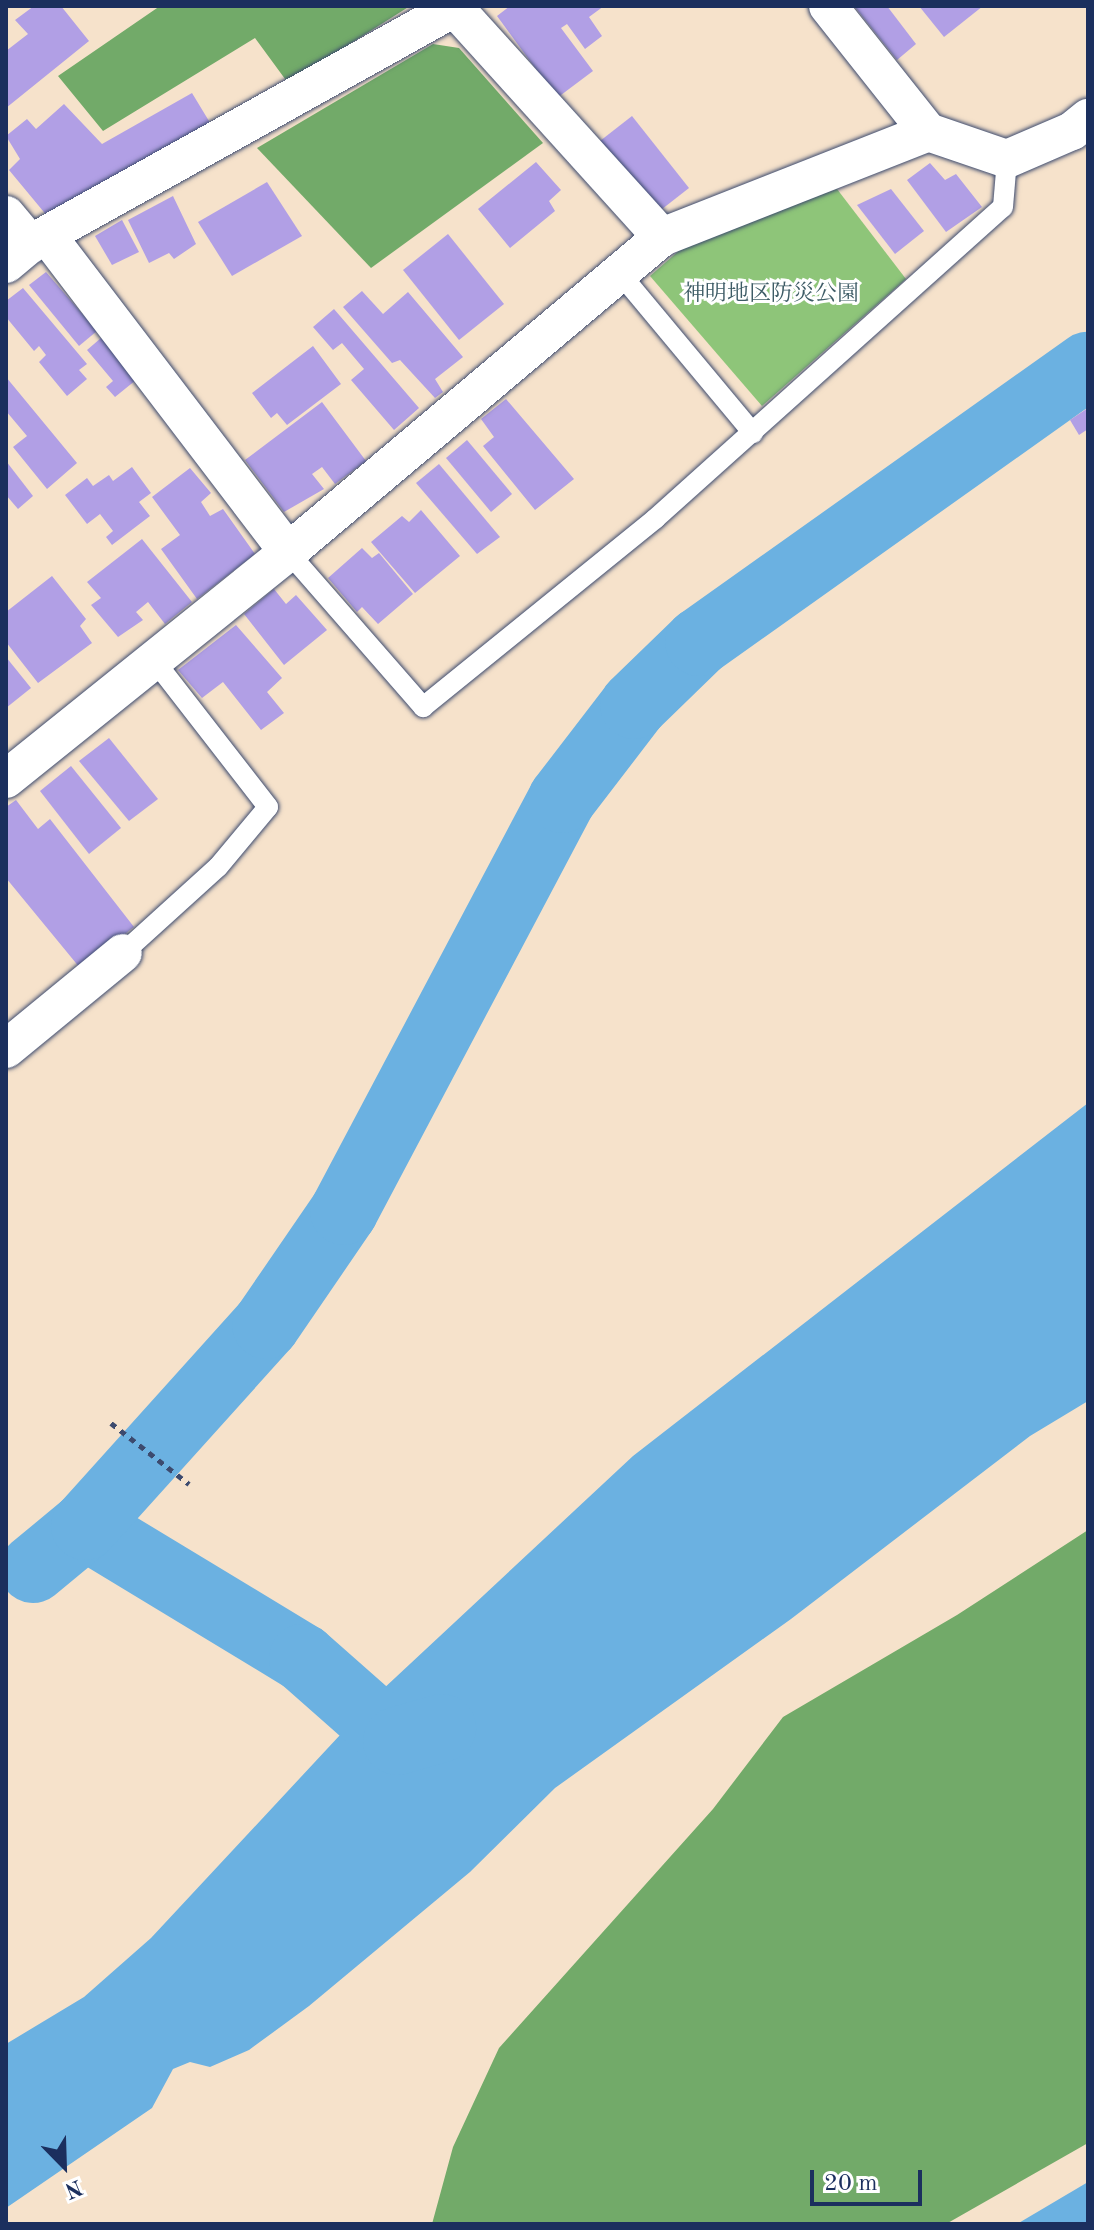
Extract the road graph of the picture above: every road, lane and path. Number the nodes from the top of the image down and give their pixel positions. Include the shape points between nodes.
1 (828, 6) edge
2 (455, 7) edge
3 (1088, 118) edge
4 (928, 132) junction
5 (1007, 159) junction
6 (6, 215) edge
7 (662, 237) junction
8 (28, 249) edge
9 (618, 271) junction
10 (753, 433) junction
11 (288, 552) junction
12 (154, 660) junction
13 (6, 779) edge
14 (123, 953) joint
15 (6, 1049) edge
16 (111, 1423) dead end
17 (189, 1484) dead end

1 - 4 street
2 - 7 street
2 - 8 street
3 - 5 street via 1072,131
4 - 5 street
4 - 7 street
5 - 10 lane via 1003,207
6 - 8 street
7 - 9 street
8 - 11 street
9 - 10 lane
9 - 11 street
10 - 11 lane via 423,707
11 - 12 street
12 - 13 street
12 - 14 lane via 268,807 218,867
14 - 15 street
16 - 17 path

